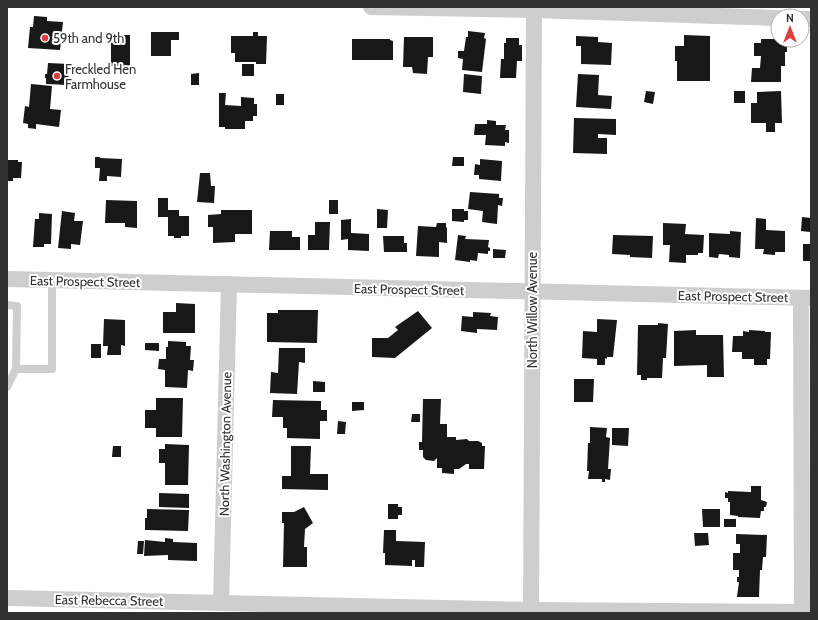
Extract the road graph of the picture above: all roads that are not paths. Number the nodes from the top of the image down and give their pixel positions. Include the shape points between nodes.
1 (370, 7) edge
2 (534, 9) edge
3 (770, 18) edge
4 (7, 279) edge
5 (52, 280) junction
6 (229, 284) junction
7 (533, 292) junction
8 (806, 298) edge
9 (7, 305) edge
10 (16, 369) junction
11 (7, 387) edge
12 (7, 598) edge
13 (222, 603) junction
14 (531, 612) edge
15 (807, 612) edge

1 - 2 street
2 - 3 street
2 - 7 street, North Willow Avenue
4 - 5 street, East Prospect Street
5 - 6 street, East Prospect Street
5 - 10 lane via 52,369
6 - 7 street, East Prospect Street
6 - 13 street, North Washington Avenue
7 - 8 street, East Prospect Street
7 - 14 street, North Willow Avenue
8 - 15 street
9 - 10 lane via 17,306
10 - 11 lane
12 - 13 street, East Rebecca Street
13 - 14 street, East Rebecca Street
14 - 15 street, East Rebecca Street

